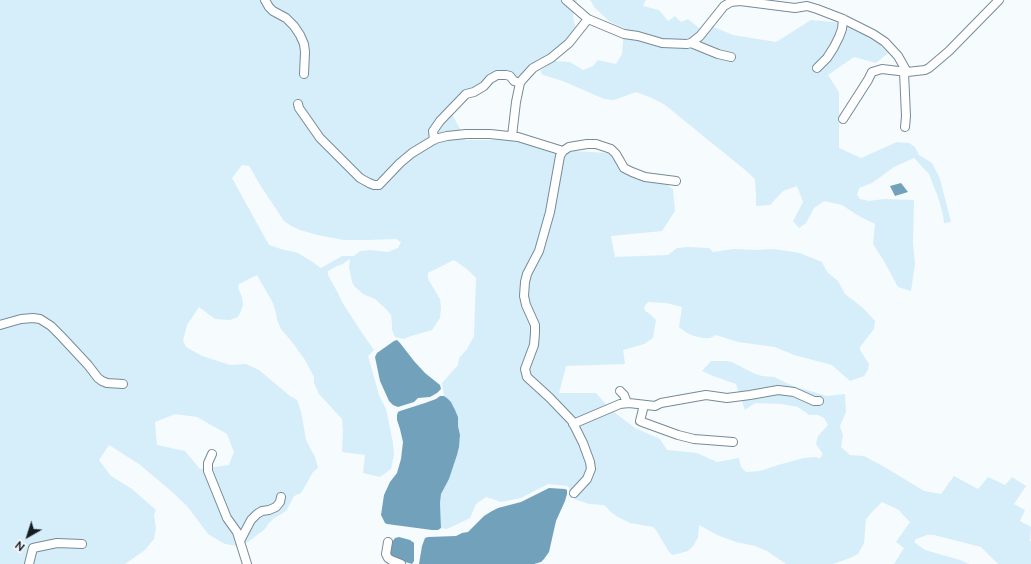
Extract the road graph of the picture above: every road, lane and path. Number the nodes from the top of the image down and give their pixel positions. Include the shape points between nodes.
1 (265, 0) edge
2 (566, 0) edge
3 (999, 0) edge
4 (588, 19) junction
5 (843, 19) junction
6 (692, 43) junction
7 (731, 58) dead end
8 (817, 68) dead end
9 (905, 72) junction
10 (304, 74) dead end
11 (520, 83) junction
12 (298, 104) dead end
13 (843, 119) dead end
14 (905, 127) dead end
15 (512, 136) junction
16 (434, 140) junction
17 (563, 151) junction
18 (676, 181) dead end
19 (0, 325) edge
20 (123, 384) dead end
21 (620, 392) dead end
22 (820, 401) dead end
23 (627, 404) junction
24 (644, 405) junction
25 (573, 424) junction
26 (733, 442) dead end
27 (212, 454) dead end
28 (574, 493) dead end
29 (282, 497) dead end
30 (240, 542) junction
31 (388, 542) dead end
32 (82, 544) dead end
33 (29, 564) edge
34 (247, 564) edge
35 (401, 564) edge

1 - 10 street via 273,11 294,26 300,35 305,52
2 - 4 street
3 - 9 street via 936,63 925,70
4 - 6 street via 624,34 662,43
4 - 11 street via 569,43 551,58 533,68
5 - 6 street via 807,6 795,8 736,1 724,6
5 - 8 street via 839,38 827,58
5 - 9 street via 885,42 898,56
6 - 7 street
9 - 13 street via 882,69 872,72
9 - 14 street
11 - 15 street
11 - 16 street via 510,76 497,74 484,86 466,94 433,130
12 - 16 street via 320,138 360,178 374,185 379,185 412,153
15 - 16 street via 466,134
15 - 17 street
17 - 18 street via 569,147 596,144 611,149 624,168 632,172 644,177
17 - 25 street via 543,239 525,282 526,305 535,325 534,345 526,369 527,378 550,398
19 - 20 street via 27,318 40,320 61,336 102,382
21 - 23 street
22 - 24 street via 794,392 778,390 727,398 706,395 655,406
23 - 24 street
23 - 25 street via 611,407
24 - 26 street via 640,421 678,435
25 - 28 street via 583,443 591,469 587,479
27 - 30 street via 208,471
29 - 30 street via 276,507 262,511 251,520
30 - 34 street
31 - 35 street via 388,558
32 - 33 street via 57,543 33,548

